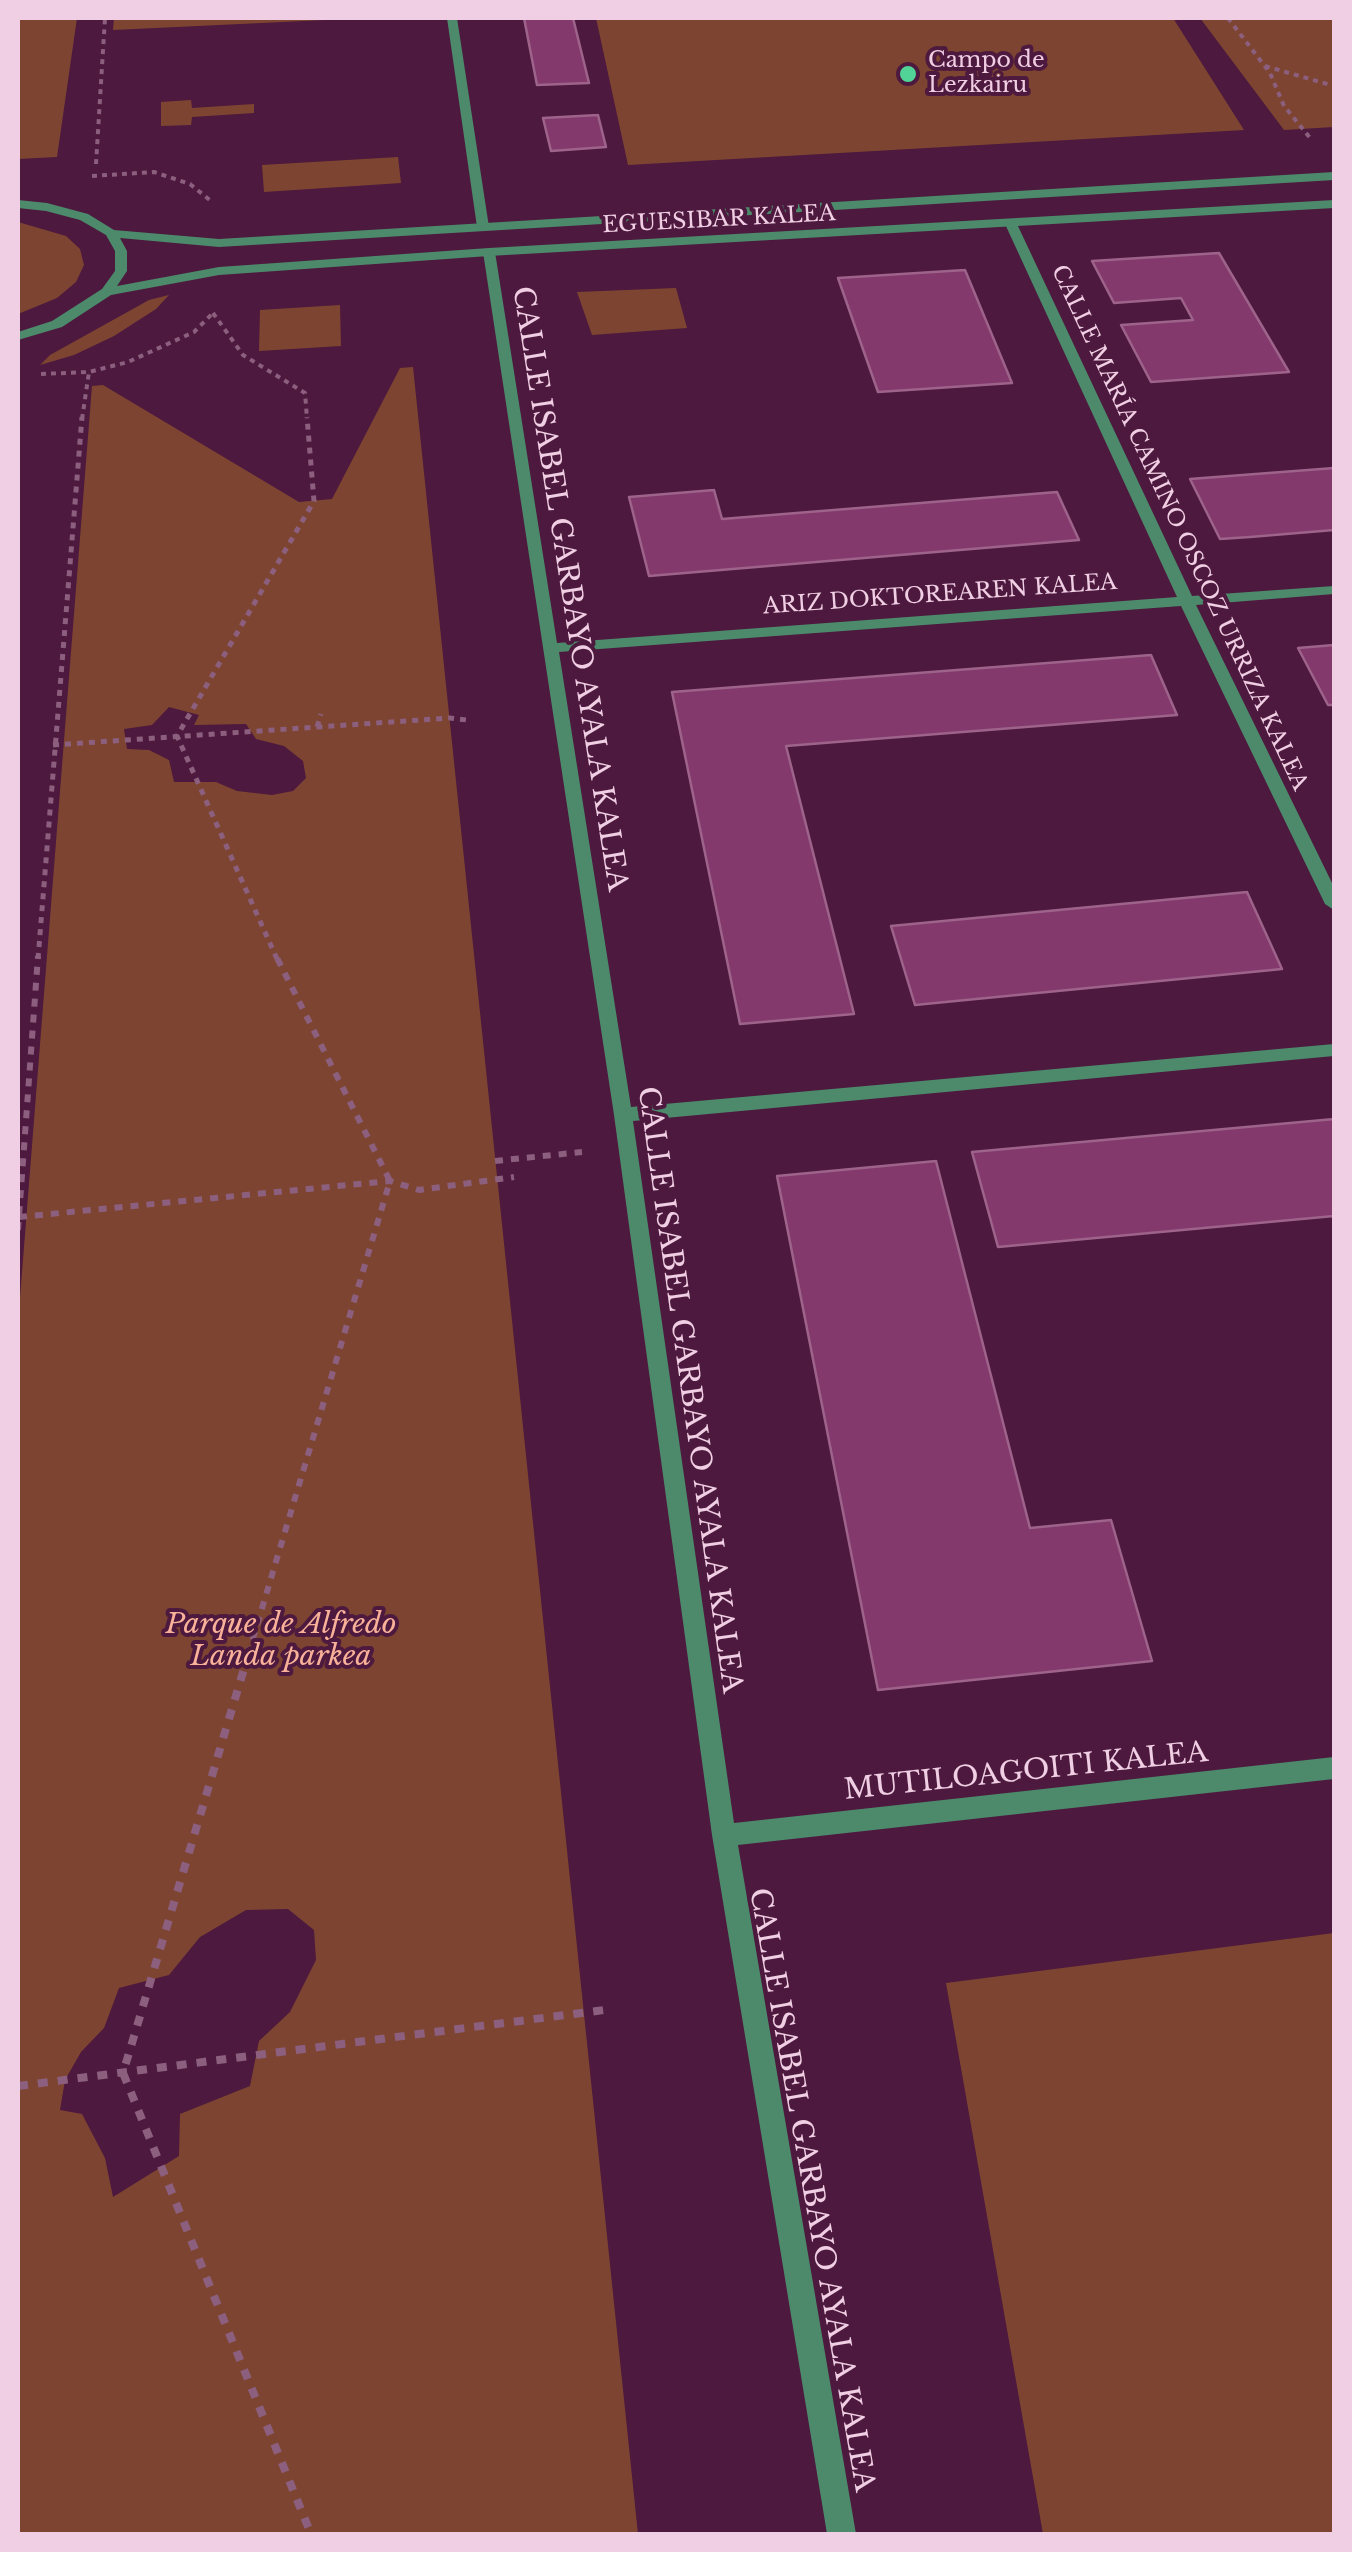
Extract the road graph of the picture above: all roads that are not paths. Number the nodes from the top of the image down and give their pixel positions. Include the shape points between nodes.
1 (452, 18) edge
2 (1334, 176) edge
3 (18, 204) edge
4 (1334, 204) edge
5 (1011, 224) junction
6 (483, 228) junction
7 (110, 233) junction
8 (489, 252) junction
9 (107, 292) junction
10 (19, 338) edge
11 (1334, 590) edge
12 (1186, 600) junction
13 (550, 648) junction
14 (1334, 904) edge
15 (1334, 1050) edge
16 (623, 1115) junction
17 (1334, 1768) edge
18 (724, 1836) junction
19 (841, 2534) edge

1 - 6 street
2 - 6 street, EGUESIBAR KALEA
3 - 7 street via 84,217
4 - 5 street, EGUESIBAR KALEA
5 - 8 street, EGUESIBAR KALEA
5 - 12 street, CALLE MARÍA CAMINO OSCOZ URRIZA KALEA
6 - 7 street, EGUESIBAR KALEA via 220,243
7 - 9 street via 122,252 120,272
8 - 9 street, EGUESIBAR KALEA via 219,271
8 - 13 street, CALLE ISABEL GARBAYO AYALA KALEA
9 - 10 street via 86,309
11 - 12 street, ARIZ DOKTOREAREN KALEA
12 - 13 street, ARIZ DOKTOREAREN KALEA
12 - 14 street, CALLE MARÍA CAMINO OSCOZ URRIZA KALEA
13 - 16 street, CALLE ISABEL GARBAYO AYALA KALEA
15 - 16 street
16 - 18 street, CALLE ISABEL GARBAYO AYALA KALEA
17 - 18 street, MUTILOAGOITI KALEA
18 - 19 street, CALLE ISABEL GARBAYO AYALA KALEA

